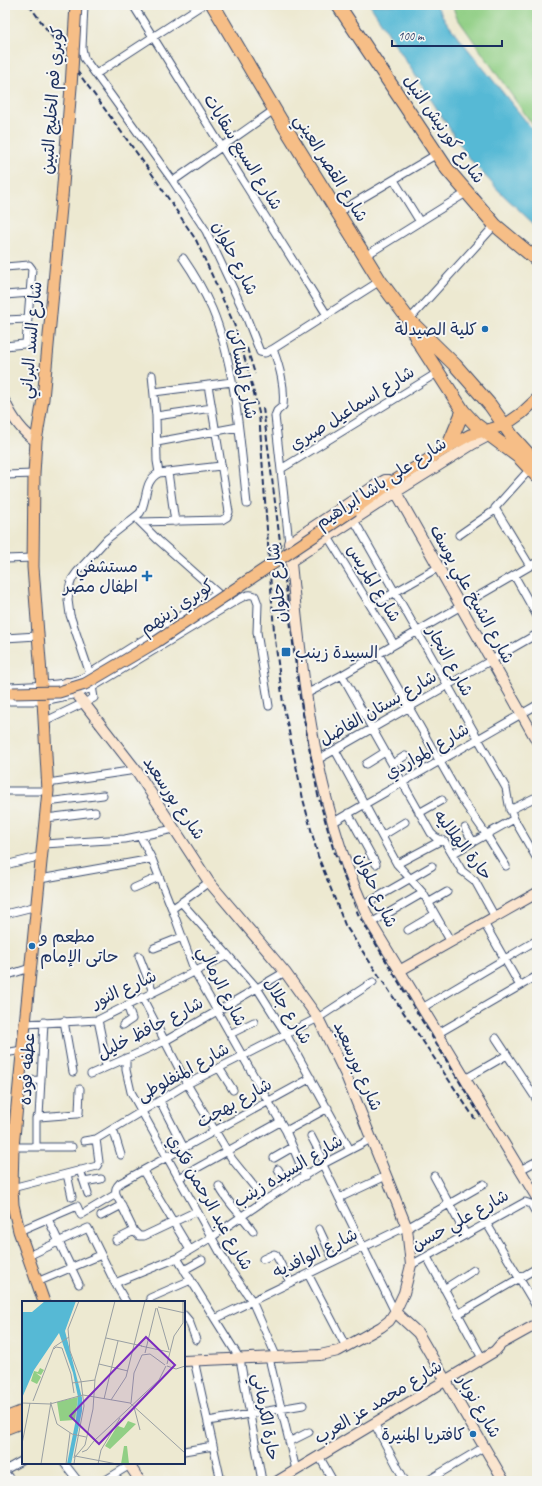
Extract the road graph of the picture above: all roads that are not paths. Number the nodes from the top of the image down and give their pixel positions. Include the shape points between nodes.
1 (76, 5) edge
2 (84, 5) edge
3 (133, 5) edge
4 (202, 5) edge
5 (206, 5) edge
6 (213, 5) edge
7 (338, 5) edge
8 (227, 30) junction
9 (153, 37) junction
10 (96, 74) junction
11 (274, 110) junction
12 (222, 147) junction
13 (437, 154) junction
14 (394, 180) junction
15 (172, 181) junction
16 (466, 193) junction
17 (62, 197) joint
18 (337, 213) junction
19 (420, 222) junction
20 (495, 225) junction
21 (365, 256) junction
22 (183, 258) dead end
23 (537, 260) edge
24 (5, 267) edge
25 (380, 282) junction
26 (30, 294) junction
27 (5, 295) edge
28 (327, 315) junction
29 (28, 319) junction
30 (5, 320) edge
31 (409, 320) junction
32 (5, 346) edge
33 (273, 349) junction
34 (438, 373) junction
35 (152, 375) dead end
36 (232, 382) junction
37 (208, 385) junction
38 (154, 392) junction
39 (537, 399) edge
40 (5, 402) edge
41 (212, 408) junction
42 (463, 411) junction
43 (156, 416) junction
44 (505, 425) junction
45 (238, 427) junction
46 (215, 431) junction
47 (487, 433) junction
48 (36, 441) junction
49 (157, 442) junction
50 (448, 447) junction
51 (221, 466) junction
52 (281, 469) junction
53 (535, 470) edge
54 (168, 472) junction
55 (159, 473) junction
56 (34, 474) junction
57 (5, 475) edge
58 (394, 487) junction
59 (247, 504) dead end
60 (495, 510) junction
61 (353, 515) junction
62 (138, 520) junction
63 (176, 522) junction
64 (460, 535) dead end
65 (328, 537) junction
66 (289, 543) junction
67 (33, 558) junction
68 (5, 559) edge
69 (291, 561) junction
70 (537, 562) edge
71 (530, 566) junction
72 (439, 567) junction
73 (514, 575) junction
74 (394, 592) junction
75 (217, 593) junction
76 (239, 599) junction
77 (371, 606) junction
78 (462, 606) junction
79 (537, 616) edge
80 (416, 632) junction
81 (537, 634) edge
82 (38, 636) junction
83 (5, 638) edge
84 (394, 644) junction
85 (378, 653) junction
86 (491, 661) junction
87 (90, 674) junction
88 (342, 675) junction
89 (67, 683) junction
90 (42, 686) junction
91 (447, 686) junction
92 (93, 687) junction
93 (8, 691) edge
94 (76, 694) junction
95 (306, 694) junction
96 (5, 701) edge
97 (43, 701) junction
98 (84, 703) junction
99 (537, 705) edge
100 (269, 706) dead end
101 (408, 708) junction
102 (522, 714) junction
103 (44, 722) junction
104 (372, 728) junction
105 (477, 739) junction
106 (537, 741) edge
107 (335, 750) junction
108 (385, 752) junction
109 (405, 756) dead end
110 (317, 760) junction
111 (439, 761) junction
112 (366, 764) dead end
113 (392, 764) junction
114 (136, 770) junction
115 (402, 782) junction
116 (5, 791) edge
117 (48, 792) junction
118 (103, 795) dead end
119 (534, 798) dead end
120 (442, 800) dead end
121 (364, 804) junction
122 (510, 810) junction
123 (95, 812) dead end
124 (419, 812) junction
125 (348, 813) junction
126 (46, 818) junction
127 (514, 819) junction
128 (332, 822) junction
129 (405, 822) dead end
130 (465, 828) dead end
131 (174, 829) junction
132 (486, 834) junction
133 (140, 836) junction
134 (382, 836) junction
135 (442, 840) junction
136 (473, 842) junction
137 (44, 844) junction
138 (452, 854) junction
139 (42, 856) junction
140 (537, 858) edge
141 (152, 859) junction
142 (376, 864) dead end
143 (397, 864) junction
144 (5, 865) edge
145 (432, 866) dead end
146 (506, 866) dead end
147 (159, 877) junction
148 (410, 878) junction
149 (40, 879) junction
150 (209, 882) junction
151 (134, 888) dead end
152 (447, 892) dead end
153 (423, 893) junction
154 (537, 893) edge
155 (181, 902) junction
156 (428, 903) junction
157 (37, 906) junction
158 (362, 906) junction
159 (172, 909) junction
160 (5, 914) edge
161 (435, 914) junction
162 (495, 917) junction
163 (370, 923) junction
164 (484, 923) junction
165 (408, 930) dead end
166 (182, 937) junction
167 (537, 940) edge
168 (451, 942) junction
169 (154, 948) dead end
170 (139, 956) dead end
171 (228, 956) junction
172 (504, 959) junction
173 (30, 968) junction
174 (399, 971) junction
175 (195, 972) junction
176 (285, 972) junction
177 (5, 976) edge
178 (537, 976) edge
179 (374, 982) dead end
180 (520, 986) junction
181 (257, 988) junction
182 (153, 992) junction
183 (142, 998) junction
184 (127, 1005) junction
185 (422, 1008) junction
186 (217, 1011) junction
187 (318, 1018) junction
188 (98, 1020) junction
189 (64, 1021) junction
190 (44, 1022) junction
191 (254, 1022) dead end
192 (24, 1024) junction
193 (123, 1025) dead end
194 (230, 1034) junction
195 (286, 1034) junction
196 (437, 1034) junction
197 (496, 1038) dead end
198 (165, 1041) junction
199 (22, 1050) junction
200 (5, 1053) edge
201 (507, 1055) junction
202 (242, 1056) junction
203 (126, 1058) junction
204 (106, 1067) junction
205 (218, 1068) junction
206 (73, 1072) dead end
207 (91, 1074) dead end
208 (311, 1078) junction
209 (465, 1079) junction
210 (41, 1080) junction
211 (19, 1081) junction
212 (187, 1084) junction
213 (80, 1089) dead end
214 (233, 1090) dead end
215 (537, 1100) edge
216 (160, 1101) junction
217 (268, 1101) junction
218 (328, 1108) junction
219 (142, 1112) junction
220 (39, 1117) junction
221 (280, 1122) junction
222 (113, 1129) junction
223 (216, 1130) junction
224 (286, 1131) junction
225 (311, 1136) dead end
226 (371, 1138) junction
227 (96, 1139) junction
228 (84, 1141) dead end
229 (13, 1147) junction
230 (36, 1147) junction
231 (72, 1147) dead end
232 (293, 1147) junction
233 (184, 1148) junction
234 (350, 1150) junction
235 (228, 1151) junction
236 (121, 1155) dead end
237 (167, 1157) junction
238 (274, 1158) dead end
239 (537, 1161) edge
240 (324, 1164) junction
241 (278, 1169) dead end
242 (80, 1170) junction
243 (520, 1170) junction
244 (143, 1171) junction
245 (67, 1174) junction
246 (305, 1176) junction
247 (386, 1176) junction
248 (434, 1176) dead end
249 (179, 1178) junction
250 (102, 1179) dead end
251 (84, 1182) junction
252 (484, 1184) dead end
253 (219, 1186) dead end
254 (288, 1186) junction
255 (12, 1188) junction
256 (88, 1194) dead end
257 (116, 1194) junction
258 (72, 1197) dead end
259 (339, 1198) junction
260 (537, 1198) edge
261 (265, 1200) junction
262 (449, 1204) junction
263 (122, 1205) junction
264 (197, 1211) junction
265 (537, 1215) edge
266 (101, 1216) dead end
267 (242, 1216) junction
268 (48, 1219) junction
269 (173, 1222) junction
270 (487, 1224) junction
271 (407, 1227) junction
272 (319, 1228) dead end
273 (19, 1231) junction
274 (134, 1231) junction
275 (253, 1231) dead end
276 (466, 1235) junction
277 (212, 1237) junction
278 (116, 1240) dead end
279 (59, 1242) junction
280 (363, 1247) junction
281 (190, 1250) junction
282 (101, 1255) junction
283 (28, 1256) junction
284 (427, 1256) junction
285 (177, 1258) junction
286 (264, 1259) dead end
287 (202, 1260) dead end
288 (334, 1261) junction
289 (410, 1265) junction
290 (71, 1267) junction
291 (537, 1268) edge
292 (184, 1270) junction
293 (474, 1270) dead end
294 (308, 1274) junction
295 (519, 1278) junction
296 (191, 1280) junction
297 (37, 1282) junction
298 (290, 1282) junction
299 (115, 1283) junction
300 (79, 1284) dead end
301 (444, 1289) junction
302 (150, 1298) dead end
303 (44, 1301) edge
304 (125, 1301) edge
305 (252, 1301) junction
306 (537, 1308) edge
307 (395, 1312) junction
308 (458, 1314) junction
309 (185, 1316) edge
310 (216, 1318) junction
311 (537, 1324) edge
312 (537, 1331) edge
313 (196, 1340) dead end
314 (346, 1347) junction
315 (495, 1351) junction
316 (273, 1358) junction
317 (482, 1358) junction
318 (240, 1359) junction
319 (189, 1360) edge
320 (446, 1380) junction
321 (303, 1405) dead end
322 (281, 1409) junction
323 (22, 1411) edge
324 (250, 1414) junction
325 (5, 1418) edge
326 (208, 1421) junction
327 (22, 1422) edge
328 (374, 1424) junction
329 (5, 1429) edge
330 (309, 1432) dead end
331 (289, 1442) junction
332 (213, 1446) junction
333 (484, 1447) junction
334 (185, 1451) edge
335 (319, 1456) junction
336 (22, 1461) edge
337 (65, 1464) edge
338 (129, 1464) edge
339 (296, 1470) junction
340 (5, 1471) edge
341 (12, 1481) edge
342 (78, 1481) edge
343 (104, 1481) edge
344 (140, 1481) edge
345 (220, 1481) edge
346 (262, 1481) edge
347 (278, 1481) edge
348 (332, 1481) edge
349 (404, 1481) edge
350 (427, 1481) edge
351 (504, 1481) edge

1 - 17 main road, كوبري فم الخليج التبين, bridge
2 - 10 street, شارع حلوان via 82,54
3 - 9 street, شارع السبع سقايات
4 - 9 street
5 - 8 highway, شارع القصر العيني
6 - 8 highway, شارع القصر العيني
7 - 13 highway, شارع كورنيش النيل
8 - 11 highway, شارع القصر العيني
9 - 10 street
9 - 12 street, شارع السبع سقايات
10 - 15 street, شارع حلوان
11 - 12 street
11 - 18 highway, شارع القصر العيني
12 - 15 street
12 - 28 street, شارع السبع سقايات
13 - 14 street
13 - 16 highway, شارع كورنيش النيل
14 - 18 street
14 - 19 street
15 - 33 street, شارع حلوان via 206,231 260,352 265,353
16 - 19 street
16 - 20 highway, شارع كورنيش النيل
17 - 48 main road, شارع السد البراني via 44,399
18 - 21 highway, شارع القصر العيني
19 - 21 street
20 - 23 highway, شارع كورنيش النيل
20 - 31 street
21 - 25 highway, شارع القصر العيني
22 - 36 street, شارع المساكن via 201,285 212,309
24 - 26 street via 31,267
25 - 28 street
25 - 31 highway, شارع القصر العيني
26 - 27 street
26 - 29 street
28 - 33 street
29 - 30 street
29 - 32 street via 26,343
31 - 34 highway, شارع القصر العيني
31 - 44 highway, شارع القصر العيني via 455,365
33 - 52 street, شارع حلوان via 284,391 283,406 277,411 276,416
34 - 42 highway, شارع القصر العيني
34 - 52 street, شارع اسماعيل صبري
35 - 38 street
36 - 37 street
36 - 45 street, شارع المساكن
37 - 38 street
37 - 41 street
38 - 43 street
39 - 44 main road, شارع على باشا ابراهيم
40 - 48 street via 24,432
41 - 43 street
41 - 46 street
42 - 47 highway, شارع القصر العيني
42 - 50 highway
43 - 49 street
44 - 47 main road, شارع على باشا ابراهيم
44 - 53 highway, شارع القصر العيني
45 - 46 street
45 - 59 street, شارع المساكن
46 - 49 street
46 - 51 street
47 - 50 main road, شارع على باشا ابراهيم via 470,436
47 - 53 highway, شارع القصر العيني
47 - 58 street, شارع على باشا ابراهيم via 473,444
48 - 56 main road, شارع السد البراني
49 - 55 street
50 - 58 main road, شارع على باشا ابراهيم
51 - 54 street
51 - 63 street via 227,517 222,520
52 - 66 street, شارع حلوان
53 - 60 street via 494,508
54 - 55 street
54 - 63 street
55 - 62 street via 148,484 144,507
56 - 57 street
56 - 67 main road, شارع السد البراني
58 - 61 main road, شارع على باشا ابراهيم
58 - 66 street, شارع على باشا ابراهيم via 387,479 384,480
58 - 72 street, شارع الشيخ علي يوسف
60 - 64 street
60 - 71 street
61 - 65 street, شارع على باشا ابراهيم
61 - 74 street, شارع النجار
61 - 93 main road, كوبري زينهم, bridge via 156,642 85,684 60,692
62 - 63 street
62 - 75 street
62 - 87 street via 116,531 107,539 77,572 70,585 70,615
65 - 69 street, شارع على باشا ابراهيم
65 - 77 street, شارع المريس
66 - 69 street, شارع حلوان
67 - 68 street
67 - 82 main road, شارع السد البراني
69 - 95 street, شارع حلوان
70 - 71 street
71 - 73 street
72 - 74 street
72 - 78 street, شارع الشيخ علي يوسف
73 - 78 street
73 - 79 street
74 - 77 street
74 - 80 street, شارع النجار
75 - 76 street via 223,596 233,594
75 - 87 street
76 - 92 street
76 - 100 street via 252,595 257,599 257,632
77 - 84 street, شارع المريس
78 - 80 street
78 - 86 street, شارع الشيخ علي يوسف
80 - 84 street
80 - 91 street, شارع النجار
81 - 86 street, شارع بستان الفاضل
82 - 83 street
82 - 90 main road, شارع السد البراني
84 - 85 street
85 - 88 street
85 - 101 street
86 - 91 street, شارع بستان الفاضل
86 - 102 street, شارع الشيخ علي يوسف
87 - 89 street
87 - 92 street
88 - 95 street
88 - 104 street, حارة الهلاليه
89 - 90 street
89 - 94 street, شارع بورسعيد
90 - 93 street
90 - 97 main road, شارع السد البراني
91 - 101 street, شارع بستان الفاضل
91 - 105 street, شارع النجار
92 - 94 street
92 - 98 street via 94,698
94 - 97 street
94 - 98 street, شارع بورسعيد
95 - 110 street, شارع حلوان
96 - 97 street
97 - 103 main road, شارع السد البراني
98 - 103 street
98 - 114 street, شارع بورسعيد
99 - 102 street, شارع المواردي
101 - 104 street, شارع بستان الفاضل
101 - 111 street
102 - 105 street, شارع المواردي
102 - 106 street, شارع الشيخ علي يوسف
103 - 117 main road, شارع السد البراني
104 - 107 street, شارع بستان الفاضل
104 - 108 street, حارة الهلاليه
105 - 111 street, شارع المواردي
105 - 122 street, شارع النجار via 506,788
107 - 110 street, شارع بستان الفاضل
107 - 121 street
108 - 112 street
108 - 113 street, حارة الهلاليه
109 - 113 street
110 - 128 street, شارع حلوان
111 - 115 street, شارع المواردي
111 - 132 street via 460,798
113 - 115 street, حارة الهلاليه
114 - 117 street
114 - 131 street, شارع بورسعيد
115 - 121 street, شارع المواردي
115 - 124 street, حارة الهلاليه
116 - 117 street
117 - 118 street
117 - 126 main road, شارع السد البراني
119 - 122 street
120 - 124 street, حارة الهلاليه
121 - 125 street, شارع المواردي
121 - 134 street
122 - 127 street, شارع النجار
123 - 126 street
124 - 135 street, حارة الهلاليه via 431,833
125 - 128 street, شارع المواردي
125 - 142 street
126 - 137 main road, شارع السد البراني
127 - 132 street
127 - 140 street, شارع النجار
128 - 158 street, شارع حلوان
129 - 134 street
130 - 136 street
131 - 133 street
131 - 150 street, شارع بورسعيد
132 - 136 street
132 - 146 street
133 - 137 street via 110,841
133 - 141 street, شارع الرمالي
134 - 143 street
135 - 138 street, حارة الهلاليه
135 - 143 street
136 - 138 street
137 - 139 main road, شارع السد البراني
138 - 162 street, حارة الهلاليه via 462,871 475,881
139 - 144 street
139 - 149 main road, شارع السد البراني
141 - 147 street, شارع الرمالي
141 - 149 street
143 - 148 street
145 - 148 street
147 - 151 street
147 - 159 street, شارع الرمالي
148 - 153 street
148 - 158 street
149 - 157 main road, شارع السد البراني
150 - 155 street
150 - 176 street, شارع بورسعيد
152 - 156 street
153 - 156 street
153 - 163 street
154 - 162 street
155 - 159 street
155 - 171 street, شارع جلال
156 - 161 street
157 - 160 street
157 - 173 main road, شارع السد البراني
158 - 163 street, شارع حلوان
159 - 166 street, شارع الرمالي
161 - 165 street
161 - 168 street
162 - 164 street
163 - 174 street, شارع حلوان
164 - 168 street
164 - 172 street
166 - 169 street
166 - 175 street, شارع الرمالي
167 - 172 street
168 - 174 street
170 - 182 street
171 - 175 street, شارع النور
171 - 181 street, شارع جلال
172 - 180 street
172 - 185 street
173 - 177 street
173 - 192 main road, شارع السد البراني
174 - 185 street, شارع حلوان
175 - 182 street, شارع النور
175 - 186 street, شارع الرمالي
176 - 181 street, شارع حافظ خليل
176 - 187 street, شارع بورسعيد
178 - 180 street
179 - 187 street, شارع المنفلوطى
180 - 196 street
181 - 186 street, شارع حافظ خليل
181 - 195 street, شارع جلال
182 - 183 street, شارع النور
183 - 184 street, شارع النور
183 - 198 street
184 - 188 street, شارع النور
184 - 193 street via 132,1019
185 - 196 street, شارع حلوان
186 - 194 street, شارع الرمالي
186 - 198 street, شارع حافظ خليل
187 - 195 street, شارع المنفلوطى
187 - 226 street, شارع بورسعيد
188 - 189 street, شارع النور
188 - 204 street
189 - 190 street, شارع النور
189 - 206 street
190 - 192 street, شارع النور
190 - 210 street, عطفه فوده
191 - 194 street
192 - 199 main road, شارع السد البراني
194 - 202 street, شارع الرمالي
195 - 202 street, شارع المنفلوطى
195 - 208 street, شارع جلال
196 - 209 street, شارع حلوان
197 - 201 street
198 - 203 street, شارع حافظ خليل
198 - 212 street
199 - 200 street
199 - 211 main road, شارع السد البراني
201 - 209 street
201 - 215 street
202 - 205 street, شارع المنفلوطى
202 - 217 street, شارع الرمالي
203 - 204 street, شارع حافظ خليل
203 - 219 street, شارع عبد الرحمن فكري via 127,1081
204 - 207 street, شارع حافظ خليل
205 - 212 street, شارع المنفلوطى
205 - 214 street
208 - 217 street, شارع بهجت
208 - 218 street, شارع جلال
209 - 243 street, شارع حلوان
210 - 211 street
210 - 220 street, عطفه فوده
211 - 229 main road, شارع السد البراني
212 - 216 street, شارع المنفلوطى
212 - 223 street
213 - 220 street via 79,1113
216 - 219 street, شارع المنفلوطى
216 - 233 street
217 - 221 street, شارع الرمالي
217 - 223 street, شارع بهجت
218 - 224 street
218 - 234 street, شارع جلال
219 - 222 street, شارع المنفلوطى
219 - 237 street, شارع عبد الرحمن فكري
220 - 230 street, عطفه فوده via 36,1118
221 - 224 street, شارع الرمالي
221 - 235 street
222 - 227 street, شارع المنفلوطى
222 - 236 street
223 - 233 street, شارع بهجت
223 - 235 street
224 - 232 street, شارع الرمالي
225 - 240 street
226 - 234 street, شارع السيده زينب
226 - 247 street, شارع بورسعيد
227 - 228 street, شارع المنفلوطى
227 - 242 street via 99,1165
229 - 230 street
229 - 255 main road, شارع السد البراني
230 - 231 street
232 - 238 street
232 - 246 street, شارع الرمالي
233 - 237 street, شارع بهجت
234 - 240 street, شارع السيده زينب
235 - 249 street
235 - 261 street via 236,1165
237 - 244 street, شارع بهجت
237 - 249 street, شارع عبد الرحمن فكري
239 - 243 street
240 - 246 street, شارع السيده زينب
240 - 259 street
241 - 254 street
242 - 245 street
242 - 251 street
243 - 260 street, شارع حلوان
244 - 257 street, شارع بهجت via 120,1183
244 - 269 street
245 - 255 street
245 - 258 street
246 - 254 street, شارع السيده زينب
247 - 259 street
247 - 271 street, شارع بورسعيد
248 - 262 street
249 - 264 street, شارع عبد الرحمن فكري
250 - 251 street
251 - 256 street
252 - 262 street, شارع الوافديه
253 - 267 street via 226,1200
254 - 261 street, شارع السيده زينب
255 - 273 main road, شارع السد البراني
257 - 263 street
257 - 268 street via 81,1215 77,1206
259 - 280 street
261 - 267 street, شارع السيده زينب
262 - 271 street, شارع الوافديه
262 - 276 street
263 - 266 street
263 - 274 street
264 - 269 street
264 - 277 street, شارع عبد الرحمن فكري
265 - 270 street, شارع علي حسن via 531,1204 525,1202
267 - 275 street
267 - 277 street, شارع السيده زينب
268 - 273 street
268 - 279 street
269 - 274 street via 141,1236
269 - 281 street
270 - 276 street, شارع علي حسن
270 - 295 street
271 - 280 street, شارع الوافديه
271 - 289 street, شارع بورسعيد
272 - 288 street
273 - 283 main road, شارع السد البراني
274 - 278 street
276 - 284 street, شارع علي حسن
277 - 281 street, شارع السيده زينب
277 - 305 street, شارع عبد الرحمن فكري
279 - 282 street via 88,1228
279 - 283 street
279 - 290 street
280 - 288 street, شارع الوافديه
280 - 307 street
281 - 285 street, شارع السيده زينب
282 - 290 street
282 - 299 street
283 - 297 main road, شارع السد البراني
284 - 289 street, شارع علي حسن
284 - 301 street
285 - 292 street
285 - 299 street, شارع السيده زينب
286 - 298 street via 276,1255
287 - 292 street
288 - 294 street, شارع الوافديه
289 - 307 street, شارع بورسعيد via 404,1293
290 - 297 street
290 - 300 street
291 - 295 street
292 - 296 street
293 - 301 street
294 - 298 street, شارع الوافديه
294 - 314 street
295 - 306 street
295 - 308 street
296 - 302 street
296 - 310 street
297 - 303 main road, شارع السد البراني
298 - 305 street, شارع الوافديه
299 - 304 street
301 - 308 street
305 - 310 street, شارع الوافديه
305 - 316 street, شارع عبد الرحمن فكري
307 - 314 street, شارع بورسعيد via 381,1327
307 - 320 street, شارع نوبار via 418,1333
308 - 317 street
309 - 313 street
310 - 318 street
311 - 315 street, شارع محمد عز العرب via 501,1344
312 - 315 street, شارع محمد عز العرب via 506,1349
314 - 316 street, شارع بورسعيد via 320,1355
315 - 317 street, شارع محمد عز العرب
316 - 318 street, شارع بورسعيد
316 - 322 street, شارع عبد الرحمن فكري
317 - 320 street, شارع محمد عز العرب
318 - 319 street, شارع بورسعيد
318 - 324 street, حارة الكرماني
319 - 326 street
320 - 328 street, شارع محمد عز العرب
320 - 333 street, شارع نوبار
321 - 322 street
322 - 324 street
322 - 331 street, شارع عبد الرحمن فكري
323 - 325 main road
324 - 326 street
324 - 346 street, حارة الكرماني
326 - 332 street
327 - 329 main road
328 - 335 street, شارع محمد عز العرب
328 - 349 street
330 - 331 street
331 - 339 street, شارع عبد الرحمن فكري
332 - 334 street
332 - 345 street
333 - 350 street
333 - 351 street, شارع نوبار
335 - 339 street, شارع محمد عز العرب
335 - 348 street
336 - 340 street
337 - 342 street
338 - 343 street
338 - 344 street
339 - 347 street, شارع محمد عز العرب
340 - 341 street

